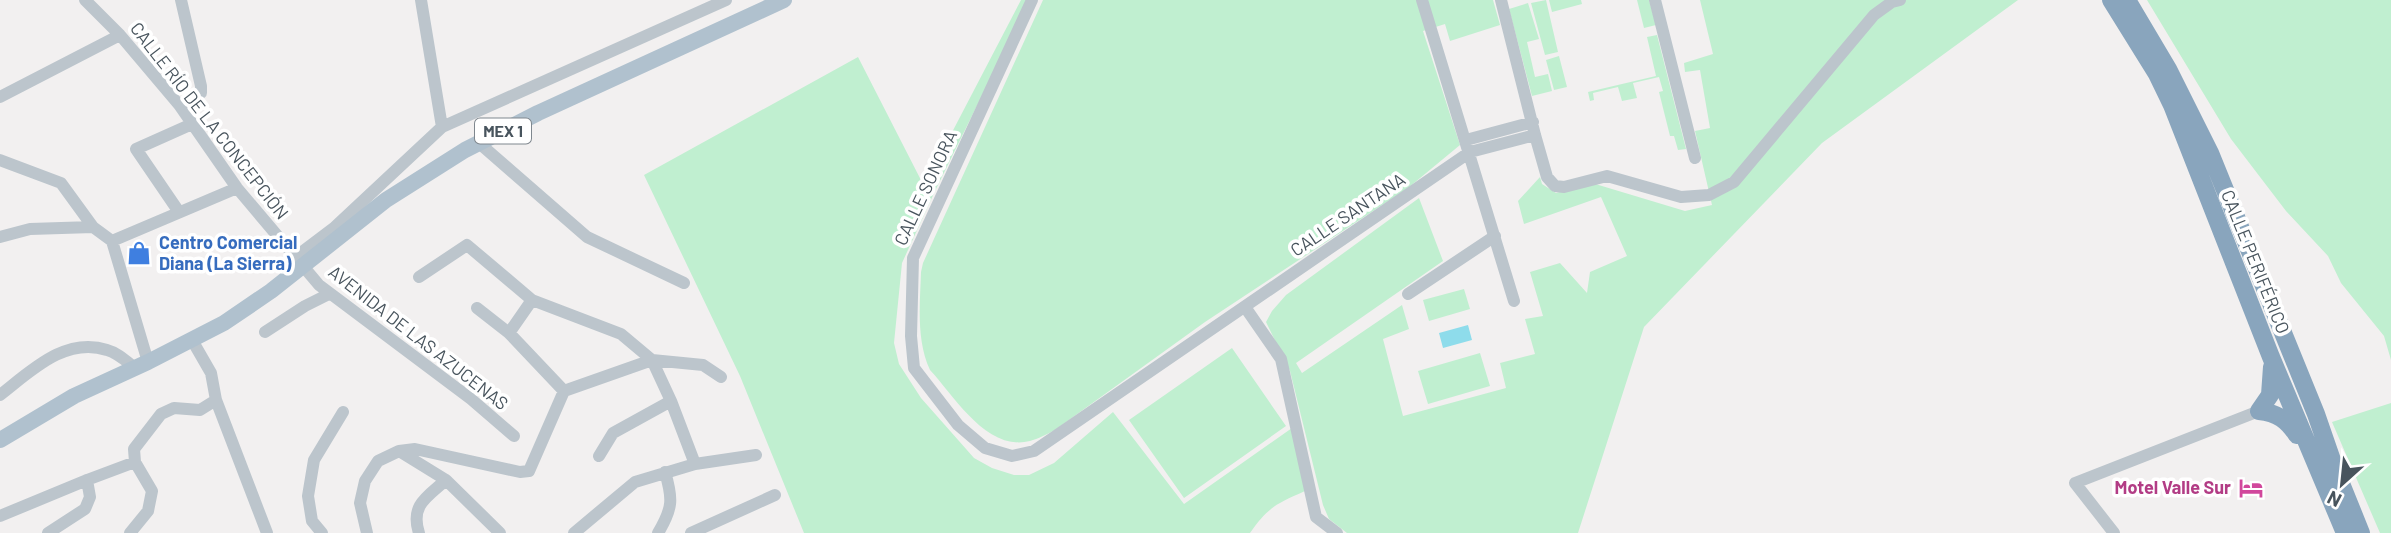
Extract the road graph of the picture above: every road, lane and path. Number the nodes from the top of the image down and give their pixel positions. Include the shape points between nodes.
1 (85, 0) edge
2 (181, 0) edge
3 (421, 0) edge
4 (726, 0) edge
5 (784, 0) edge
6 (1032, 0) edge
7 (1422, 0) edge
8 (1501, 0) edge
9 (1656, 0) edge
10 (1900, 0) edge
11 (2111, 0) edge
12 (2127, 0) edge
13 (120, 35) junction
14 (0, 97) edge
15 (180, 106) junction
16 (192, 124) junction
17 (442, 127) junction
18 (1534, 129) junction
19 (479, 143) junction
20 (1468, 146) junction
21 (1695, 158) dead end
22 (0, 160) edge
23 (237, 188) junction
24 (179, 212) junction
25 (93, 227) junction
26 (1495, 236) junction
27 (0, 237) edge
28 (112, 241) junction
29 (298, 262) junction
30 (419, 277) dead end
31 (684, 283) dead end
32 (329, 294) junction
33 (1408, 294) dead end
34 (532, 300) junction
35 (1514, 302) dead end
36 (1245, 307) junction
37 (477, 308) dead end
38 (265, 332) dead end
39 (509, 334) junction
40 (192, 340) junction
41 (2272, 357) junction
42 (652, 360) junction
43 (142, 365) junction
44 (721, 377) dead end
45 (564, 391) junction
46 (0, 395) edge
47 (216, 400) junction
48 (671, 401) junction
49 (2259, 411) junction
50 (343, 412) dead end
51 (514, 436) dead end
52 (0, 440) edge
53 (399, 451) junction
54 (2312, 454) junction
55 (756, 455) dead end
56 (599, 456) dead end
57 (135, 462) junction
58 (695, 464) junction
59 (665, 472) junction
60 (87, 480) junction
61 (446, 480) junction
62 (775, 495) dead end
63 (0, 516) edge
64 (418, 528) edge
65 (48, 533) edge
66 (130, 533) edge
67 (267, 533) edge
68 (322, 533) edge
69 (367, 533) edge
70 (428, 533) edge
71 (500, 533) edge
72 (574, 533) edge
73 (658, 533) edge
74 (691, 533) edge
75 (1336, 533) edge
76 (2113, 533) edge
77 (2345, 533) edge
78 (2361, 533) edge

1 - 13 street, CALLE RÍO DE LA CONCEPCIÓN
2 - 15 street via 201,93
3 - 17 street
4 - 17 street
5 - 19 main road, MEX 1
6 - 36 street, CALLE SONORA via 913,258 914,368 958,425 985,448 1012,456 1034,451
7 - 20 street
8 - 18 street
9 - 21 street
10 - 18 street via 1874,15 1734,182 1709,195 1681,197 1607,176 1555,186 1547,177
11 - 41 highway, CALLE PERIFÉRICO via 2172,105
12 - 78 highway, CALLE PERIFÉRICO via 2185,99 2210,153
13 - 14 street
13 - 15 street, CALLE RÍO DE LA CONCEPCIÓN
15 - 16 street, CALLE RÍO DE LA CONCEPCIÓN
16 - 23 street, CALLE RÍO DE LA CONCEPCIÓN
16 - 24 street via 136,149
17 - 29 street
18 - 20 street, CALLE SANTANA
19 - 29 main road, MEX 1 via 392,196
19 - 31 street via 587,237
20 - 26 street
20 - 36 street, CALLE SANTANA
22 - 25 street via 61,183
23 - 24 street
23 - 29 street, CALLE RÍO DE LA CONCEPCIÓN
24 - 28 street
25 - 27 street via 30,229
25 - 28 street
26 - 33 street
26 - 35 street
28 - 43 street
29 - 32 street, AVENIDA DE LAS AZUCENAS
29 - 40 main road, MEX 1 via 232,318
30 - 34 street via 467,245
32 - 38 street
32 - 51 street, AVENIDA DE LAS AZUCENAS
34 - 39 street
34 - 42 street via 621,334
36 - 75 street via 1281,359 1317,517
37 - 39 street
39 - 45 street
40 - 43 main road, MEX 1
40 - 47 street via 211,373
41 - 49 highway via 2272,387
41 - 54 highway, CALLE PERIFÉRICO
42 - 44 street via 703,365
42 - 45 street
42 - 48 street
43 - 46 street via 108,350 74,348 49,358
43 - 52 main road, MEX 1 via 74,396
45 - 53 street via 529,471 415,449
47 - 57 street via 200,410 174,408 162,414 134,449
47 - 67 street
48 - 56 street via 613,433
48 - 58 street
49 - 54 highway via 2284,419
49 - 76 street via 2076,483
50 - 68 street via 314,460 308,496 312,521
53 - 61 street
53 - 69 street via 378,461 365,481 360,503
54 - 77 highway, CALLE PERIFÉRICO
55 - 58 street
57 - 60 street
57 - 66 street via 152,491 148,511
58 - 59 street
59 - 72 street via 635,482
59 - 73 street via 671,507
60 - 63 street
60 - 65 street via 90,497 85,509
61 - 64 street via 418,506
61 - 71 street
62 - 74 street
64 - 70 street

